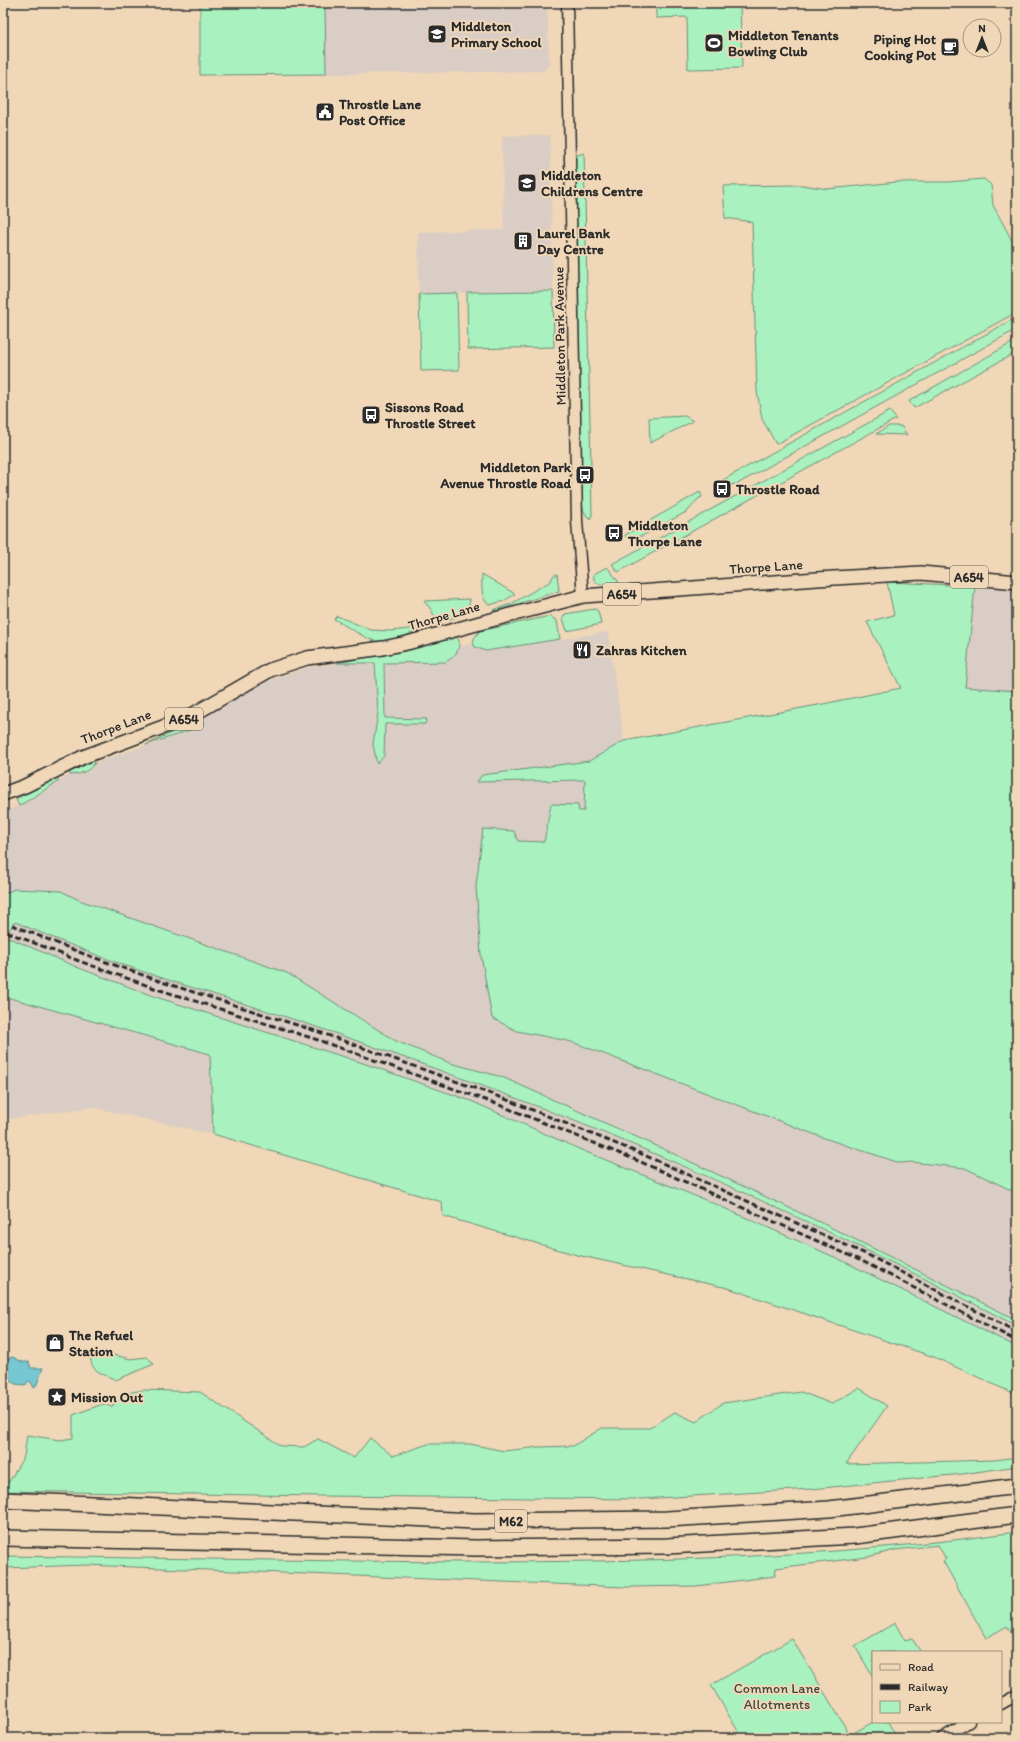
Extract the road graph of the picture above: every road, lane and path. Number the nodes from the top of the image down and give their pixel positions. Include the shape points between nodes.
1 (567, 3) edge
2 (1017, 582) edge
3 (583, 596) junction
4 (3, 794) edge
5 (1017, 1486) edge
6 (3, 1500) edge
7 (1017, 1515) edge
8 (3, 1538) edge
9 (1017, 1695) edge
10 (1002, 1703) edge
11 (967, 1723) edge
12 (942, 1738) edge

1 - 3 street, Middleton Park Avenue via 577,521
2 - 3 main road, Thorpe Lane / A654 via 921,573
3 - 4 main road, Thorpe Lane / A654 via 407,643 307,658 270,670 187,718 83,757
5 - 6 highway, M62 via 829,1509 667,1519 475,1521
7 - 8 highway, M62 via 855,1536 667,1546 476,1548
9 - 10 street
11 - 12 street

